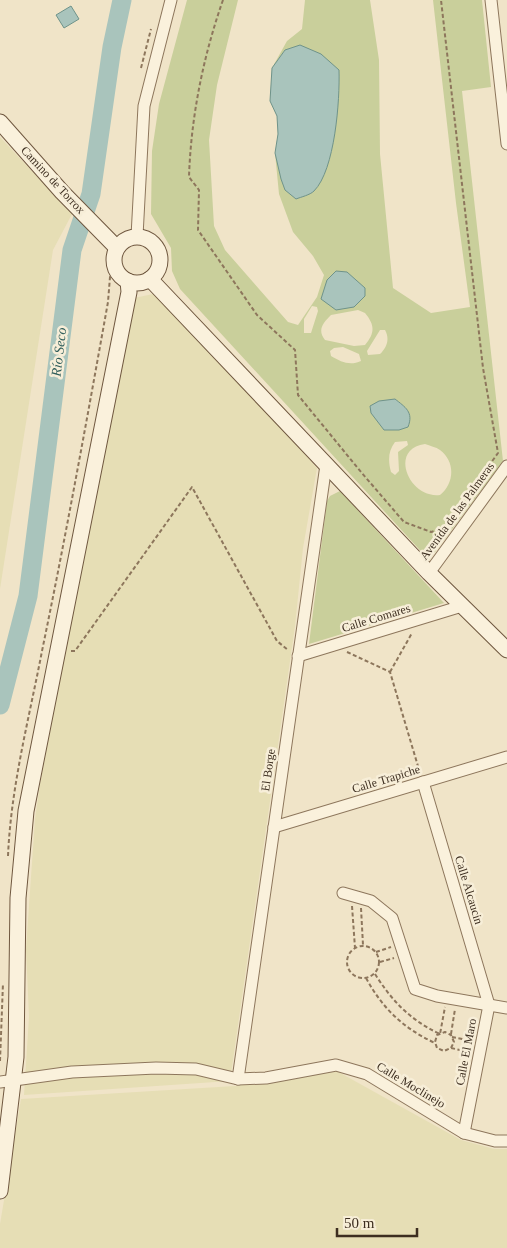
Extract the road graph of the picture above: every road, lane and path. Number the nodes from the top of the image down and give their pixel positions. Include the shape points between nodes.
1 (171, 0) edge
2 (224, 0) edge
3 (441, 0) edge
4 (491, 0) edge
5 (0, 122) edge
6 (507, 144) edge
7 (138, 236) junction
8 (112, 242) junction
9 (150, 279) junction
10 (128, 281) junction
11 (326, 465) junction
12 (507, 466) edge
13 (428, 573) junction
14 (462, 606) junction
15 (420, 619) junction
16 (333, 646) junction
17 (507, 650) edge
18 (59, 651) junction
19 (298, 656) junction
20 (390, 672) junction
21 (507, 757) edge
22 (423, 782) junction
23 (274, 827) junction
24 (353, 896) junction
25 (363, 946) junction
26 (355, 949) junction
27 (403, 949) junction
28 (376, 952) junction
29 (380, 962) junction
30 (375, 974) junction
31 (366, 978) junction
32 (452, 998) junction
33 (489, 1005) junction
34 (507, 1008) edge
35 (440, 1034) junction
36 (452, 1036) junction
37 (435, 1043) junction
38 (451, 1048) junction
39 (481, 1048) junction
40 (238, 1079) junction
41 (6, 1081) edge
42 (464, 1133) junction
43 (507, 1141) edge
44 (0, 1190) edge

1 - 7 street via 144,106
2 - 3 path via 210,39 191,133 190,178 199,190 198,230 257,315 295,350 298,395 404,522 431,532 444,528 498,453 483,368
4 - 6 street
5 - 8 street, Camino de Torrox
7 - 8 street
7 - 9 street via 157,248 161,259 158,270
8 - 10 street via 115,267
9 - 10 street via 141,283
9 - 11 street
10 - 18 street via 129,292
11 - 13 street
11 - 19 street, El Borge
12 - 13 street, Avenida de las Palmeras
13 - 14 street
14 - 15 street, Calle Comares
14 - 17 street
15 - 16 street, Calle Comares
15 - 20 path
16 - 19 street, Calle Comares
16 - 20 path
18 - 19 path via 75,651 192,488 277,641
18 - 41 street via 26,810 18,898 16,1057
19 - 23 street, El Borge
20 - 22 path
21 - 22 street, Calle Trapiche
22 - 23 street, Calle Trapiche
22 - 33 street, Calle Alcaucin
23 - 40 street, El Borge
24 - 25 path via 361,910
24 - 26 path
24 - 27 street via 371,901 392,918
25 - 26 path
25 - 28 path
26 - 31 path via 347,962 352,974
27 - 28 path
27 - 29 path
27 - 32 street via 415,989
28 - 29 path
29 - 30 path
30 - 31 path
30 - 35 path via 388,996 404,1012
31 - 37 path via 377,999 395,1018 415,1034
32 - 33 street
32 - 35 path
32 - 36 path
33 - 34 street
33 - 39 street, Calle El Maro
35 - 36 path via 445,1032
35 - 37 path
36 - 38 path
36 - 39 path
37 - 38 path via 444,1051
38 - 39 path
39 - 42 street, Calle El Maro
40 - 41 street, Calle Moclinejo via 196,1069 156,1068 72,1072
40 - 42 street, Calle Moclinejo via 266,1078 336,1065 367,1074
41 - 44 street
42 - 43 street, Calle Moclinejo

